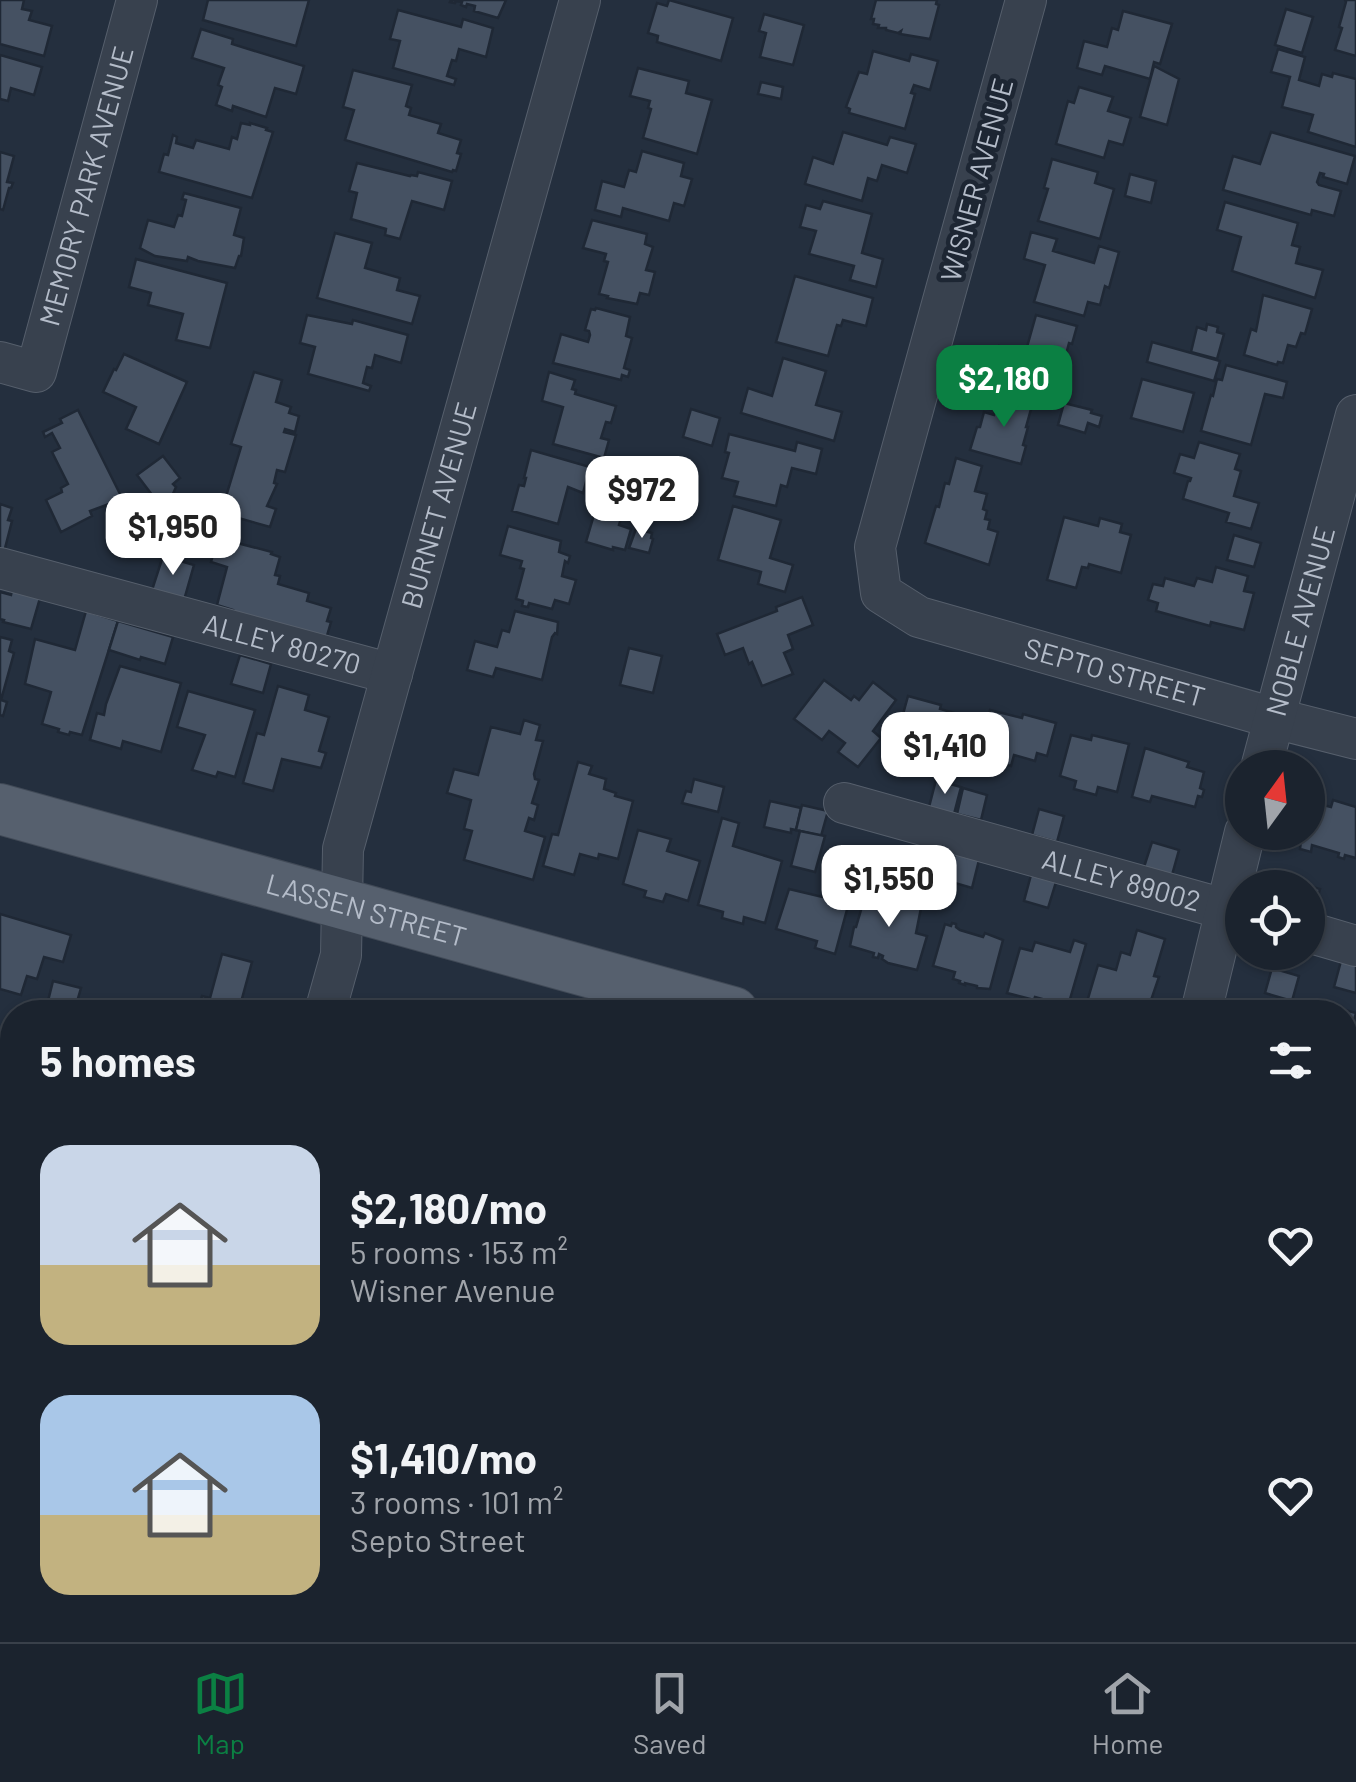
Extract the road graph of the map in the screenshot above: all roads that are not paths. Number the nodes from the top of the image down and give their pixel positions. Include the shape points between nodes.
1 (138, 0) edge
2 (580, 0) edge
3 (1026, 0) edge
4 (18, 367) edge
5 (1356, 415) edge
6 (0, 568) edge
7 (881, 592) joint
8 (392, 674) junction
9 (1274, 718) junction
10 (1356, 739) edge
11 (1266, 750) edge
12 (844, 803) dead end
13 (0, 810) edge
14 (342, 904) junction
15 (1225, 909) edge
16 (1325, 937) edge
17 (1225, 939) edge
18 (1356, 946) edge
19 (328, 1000) edge
20 (689, 1000) edge
21 (1205, 1000) edge

1 - 4 street, MEMORY PARK AVENUE
2 - 8 street, BURNET AVENUE
3 - 7 street, WISNER AVENUE via 875,547
5 - 9 street, NOBLE AVENUE
6 - 8 street, ALLEY 80270
7 - 9 street, SEPTO STREET via 918,617
8 - 14 street, BURNET AVENUE via 343,849
9 - 10 street, SEPTO STREET
9 - 11 street, NOBLE AVENUE
12 - 15 street, ALLEY 89002
13 - 14 main road, LASSEN STREET
14 - 19 street, BURNET AVENUE via 341,955
14 - 20 main road, LASSEN STREET
16 - 18 street
17 - 21 street

